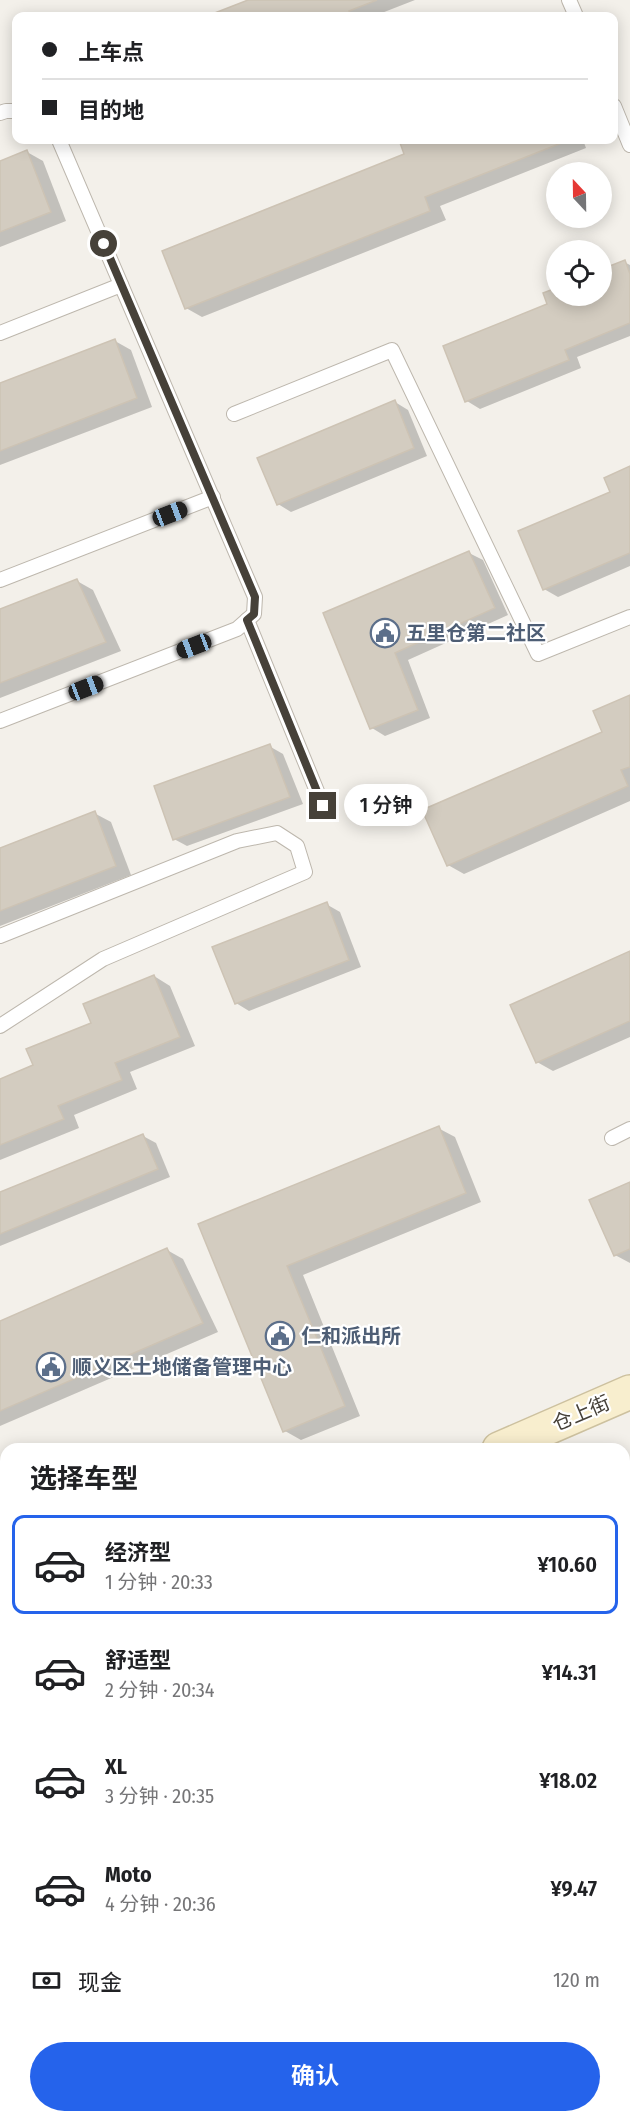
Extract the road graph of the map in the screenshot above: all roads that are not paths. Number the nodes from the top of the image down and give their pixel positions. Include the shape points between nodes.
1 (618, 116) edge
2 (61, 144) edge
3 (630, 145) edge
4 (122, 285) junction
5 (0, 333) edge
6 (234, 414) dead end
7 (213, 497) junction
8 (0, 580) edge
9 (630, 617) edge
10 (247, 620) junction
11 (0, 721) edge
12 (323, 806) dead end
13 (0, 936) edge
14 (0, 1026) edge
15 (630, 1129) edge
16 (612, 1137) dead end
17 (630, 1392) edge
18 (513, 1443) edge

1 - 3 lane
2 - 4 lane
4 - 5 lane
4 - 7 lane
6 - 9 lane via 392,350 538,654
7 - 8 lane
7 - 10 lane via 255,597 254,614
10 - 11 lane via 237,629
10 - 12 lane
13 - 14 lane via 237,842 277,833 297,846 305,872 103,959
15 - 16 lane
17 - 18 street, 仓上街

